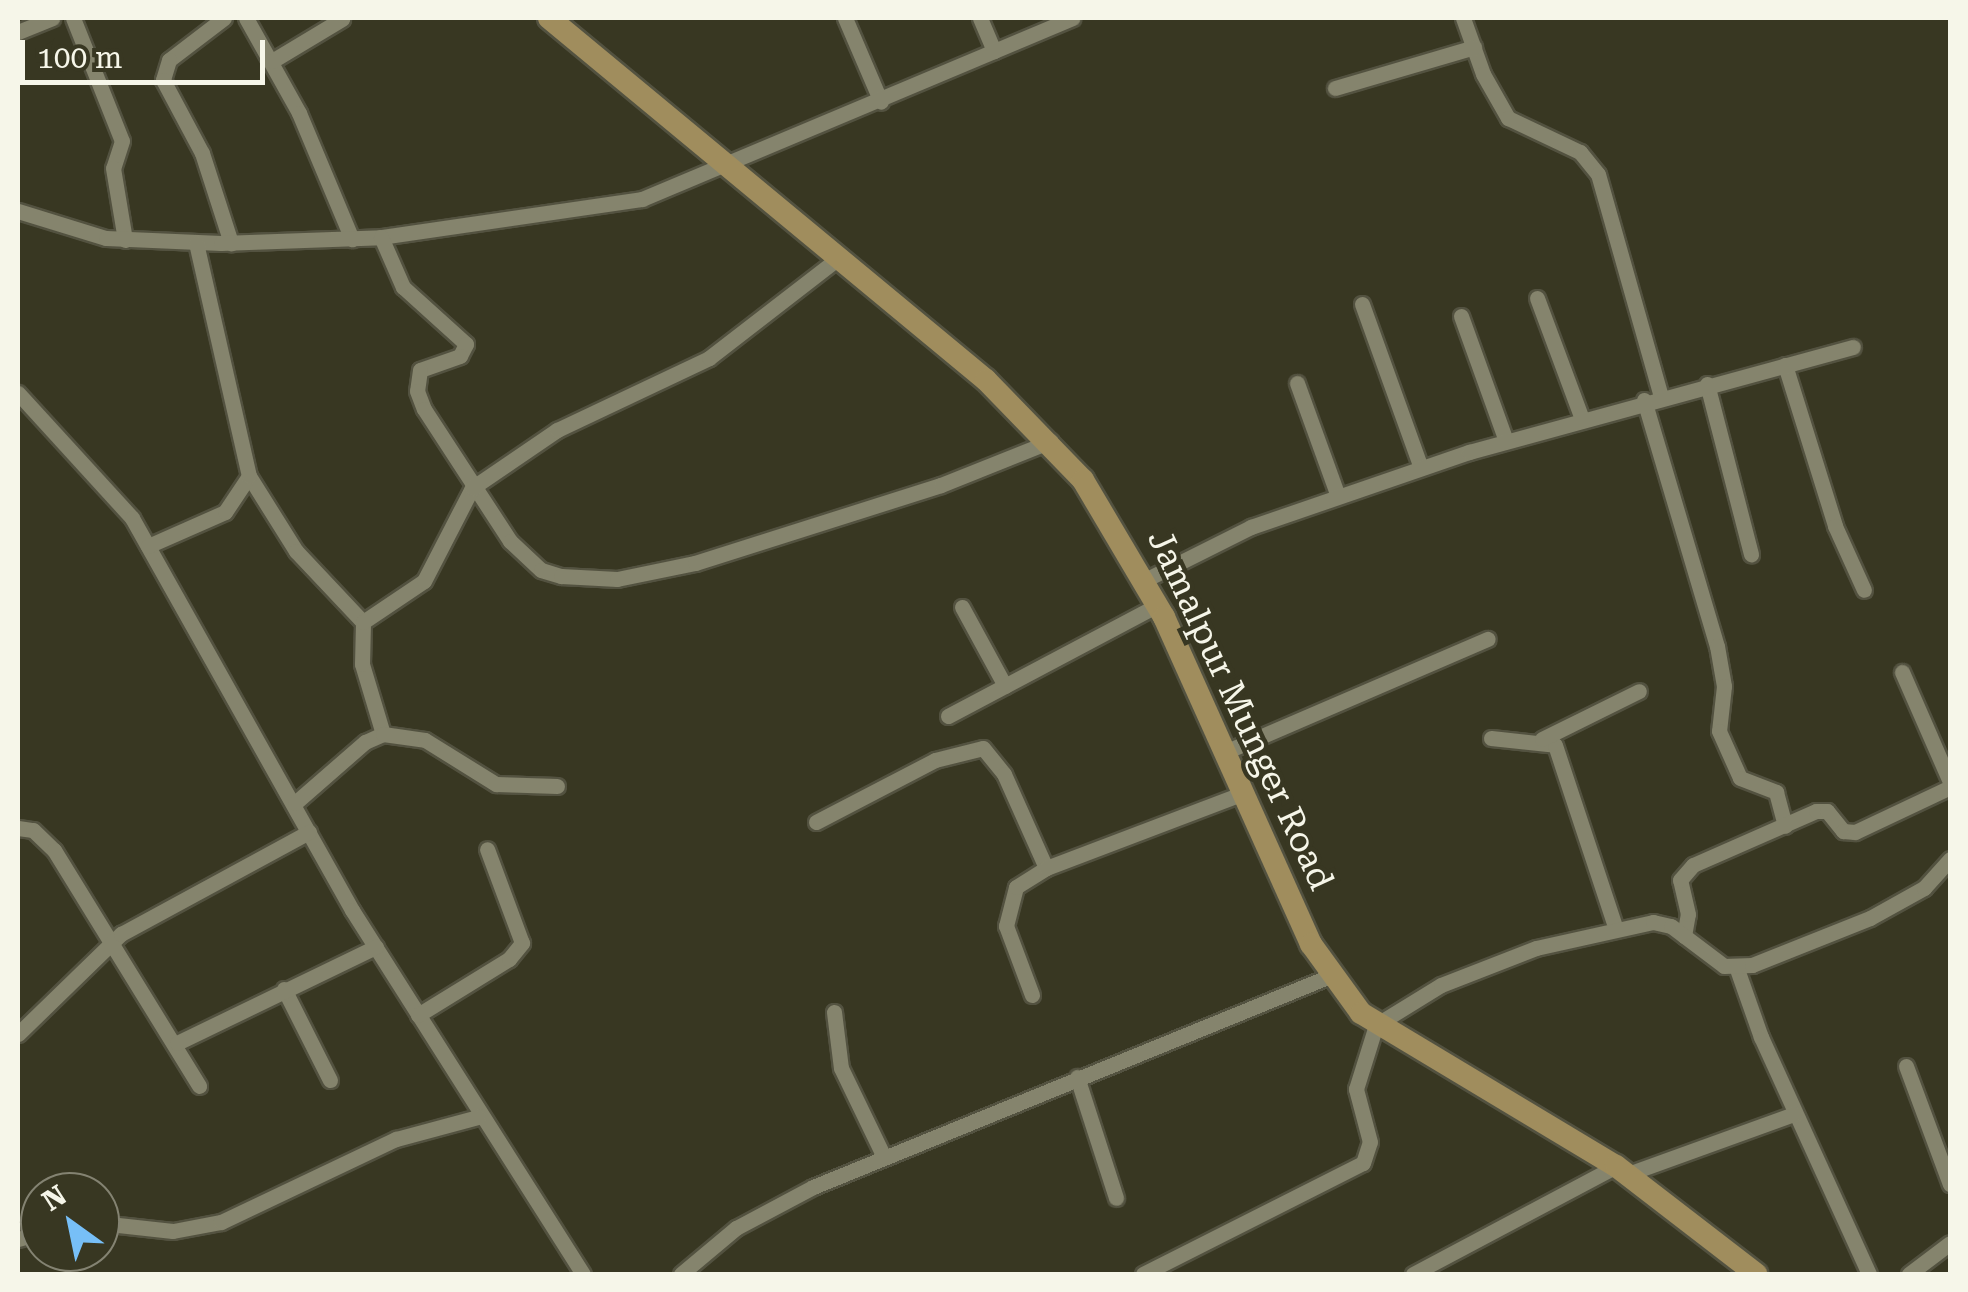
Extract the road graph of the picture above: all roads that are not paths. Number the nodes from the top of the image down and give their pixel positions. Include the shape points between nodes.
1 (52, 18) edge
2 (72, 18) edge
3 (224, 18) edge
4 (246, 18) edge
5 (549, 18) edge
6 (845, 18) edge
7 (980, 18) edge
8 (1072, 18) edge
9 (1463, 18) edge
10 (342, 19) edge
11 (1041, 24) edge
12 (18, 32) edge
13 (1474, 47) junction
14 (994, 51) junction
15 (272, 61) junction
16 (1335, 88) dead end
17 (881, 102) junction
18 (732, 164) junction
19 (18, 211) edge
20 (381, 237) junction
21 (352, 239) junction
22 (125, 240) junction
23 (196, 243) junction
24 (231, 243) junction
25 (840, 256) junction
26 (1537, 298) dead end
27 (1362, 304) dead end
28 (1461, 316) dead end
29 (1854, 347) dead end
30 (1784, 364) junction
31 (1297, 382) dead end
32 (1707, 384) junction
33 (18, 393) edge
34 (1652, 398) junction
35 (1582, 419) junction
36 (1051, 441) junction
37 (1506, 441) junction
38 (1421, 468) junction
39 (249, 476) junction
40 (472, 488) junction
41 (1338, 496) junction
42 (148, 546) junction
43 (1751, 554) dead end
44 (1144, 580) junction
45 (1864, 590) dead end
46 (1158, 605) junction
47 (962, 606) dead end
48 (363, 622) junction
49 (1488, 639) dead end
50 (1902, 672) dead end
51 (1004, 686) junction
52 (1639, 691) dead end
53 (948, 716) dead end
54 (383, 734) junction
55 (1491, 738) dead end
56 (1542, 739) junction
57 (1224, 752) junction
58 (1950, 785) edge
59 (556, 786) dead end
60 (1243, 793) junction
61 (295, 803) junction
62 (816, 822) dead end
63 (1785, 826) junction
64 (18, 828) edge
65 (309, 832) junction
66 (487, 850) dead end
67 (1950, 858) edge
68 (1046, 868) junction
69 (1616, 928) junction
70 (1684, 936) junction
71 (108, 944) junction
72 (376, 948) junction
73 (1738, 969) junction
74 (1330, 976) junction
75 (284, 989) junction
76 (1032, 994) dead end
77 (834, 1012) dead end
78 (418, 1014) junction
79 (1376, 1025) junction
80 (18, 1034) edge
81 (176, 1044) junction
82 (1906, 1066) dead end
83 (1077, 1077) junction
84 (330, 1080) dead end
85 (199, 1086) dead end
86 (1794, 1114) junction
87 (478, 1118) junction
88 (884, 1156) junction
89 (1622, 1170) junction
90 (1950, 1184) edge
91 (1116, 1198) dead end
92 (120, 1225) edge
93 (1950, 1243) edge
94 (582, 1274) edge
95 (681, 1274) edge
96 (1142, 1274) edge
97 (1413, 1274) edge
98 (1756, 1274) edge
99 (1869, 1274) edge
100 (1908, 1274) edge

1 - 12 street
2 - 22 street via 122,141 113,168
3 - 24 street via 169,60 163,80 202,152
4 - 15 street
5 - 18 street, Jamalpur Munger Road
6 - 17 street
7 - 14 street
8 - 11 street
9 - 13 street
10 - 15 street
11 - 14 street
13 - 16 street
13 - 34 street via 1508,118 1580,152 1598,174
14 - 17 street
15 - 21 street
17 - 18 street
18 - 20 street via 642,199
18 - 25 street, Jamalpur Munger Road
19 - 22 street
20 - 21 street
20 - 40 street via 403,288 466,344 460,356 429,363 416,379 424,408
21 - 24 street
22 - 23 street
23 - 24 street
23 - 39 street
25 - 36 street, Jamalpur Munger Road
25 - 40 street via 698,364 557,430
26 - 35 street
27 - 38 street
28 - 37 street
29 - 30 street
30 - 32 street
30 - 45 street via 1835,526
31 - 41 street
32 - 34 street
32 - 43 street
33 - 42 street via 122,503
34 - 35 street
34 - 63 street via 1724,674 1719,732 1740,778 1776,792
35 - 37 street
36 - 40 street via 742,550 618,578 580,580 541,570
36 - 44 street, Jamalpur Munger Road via 1106,512
37 - 38 street
38 - 41 street
39 - 42 street via 225,512
39 - 48 street via 296,551
40 - 48 street via 424,581
41 - 44 street via 1252,527
42 - 61 street
44 - 46 street, Jamalpur Munger Road
46 - 51 street
46 - 57 street, Jamalpur Munger Road
47 - 51 street
48 - 54 street via 362,664
49 - 57 street
50 - 58 street
51 - 53 street
52 - 56 street
54 - 59 street via 425,740 496,784
54 - 61 street
55 - 56 street
56 - 69 street via 1564,759
57 - 60 street, Jamalpur Munger Road
58 - 63 street via 1856,832 1843,831 1822,810
60 - 68 street
60 - 74 street, Jamalpur Munger Road
61 - 65 street
62 - 68 street via 936,760 983,748 1004,774
63 - 70 street via 1686,869 1680,880 1688,914
64 - 71 street via 34,830 54,850
65 - 71 street via 188,892
65 - 72 street
66 - 78 street via 522,943 510,959
67 - 73 street via 1924,888 1870,918
68 - 76 street via 1016,887 1006,906 1006,926
69 - 70 street via 1653,922
69 - 79 street via 1479,969
70 - 73 street via 1713,961
71 - 80 street
71 - 81 street
72 - 75 street
72 - 78 street
73 - 86 street
74 - 79 street, Jamalpur Munger Road
74 - 83 street
75 - 81 street
75 - 84 street
77 - 88 street via 841,1068
78 - 87 street
79 - 89 street, Jamalpur Munger Road
79 - 96 street via 1356,1089 1370,1142 1363,1162
81 - 85 street
82 - 90 street
83 - 88 street
83 - 91 street
86 - 89 street
86 - 99 street
87 - 92 street via 396,1139 222,1222 173,1231
87 - 94 street
88 - 95 street via 769,1209 705,1250
89 - 97 street
89 - 98 street, Jamalpur Munger Road
93 - 100 street

